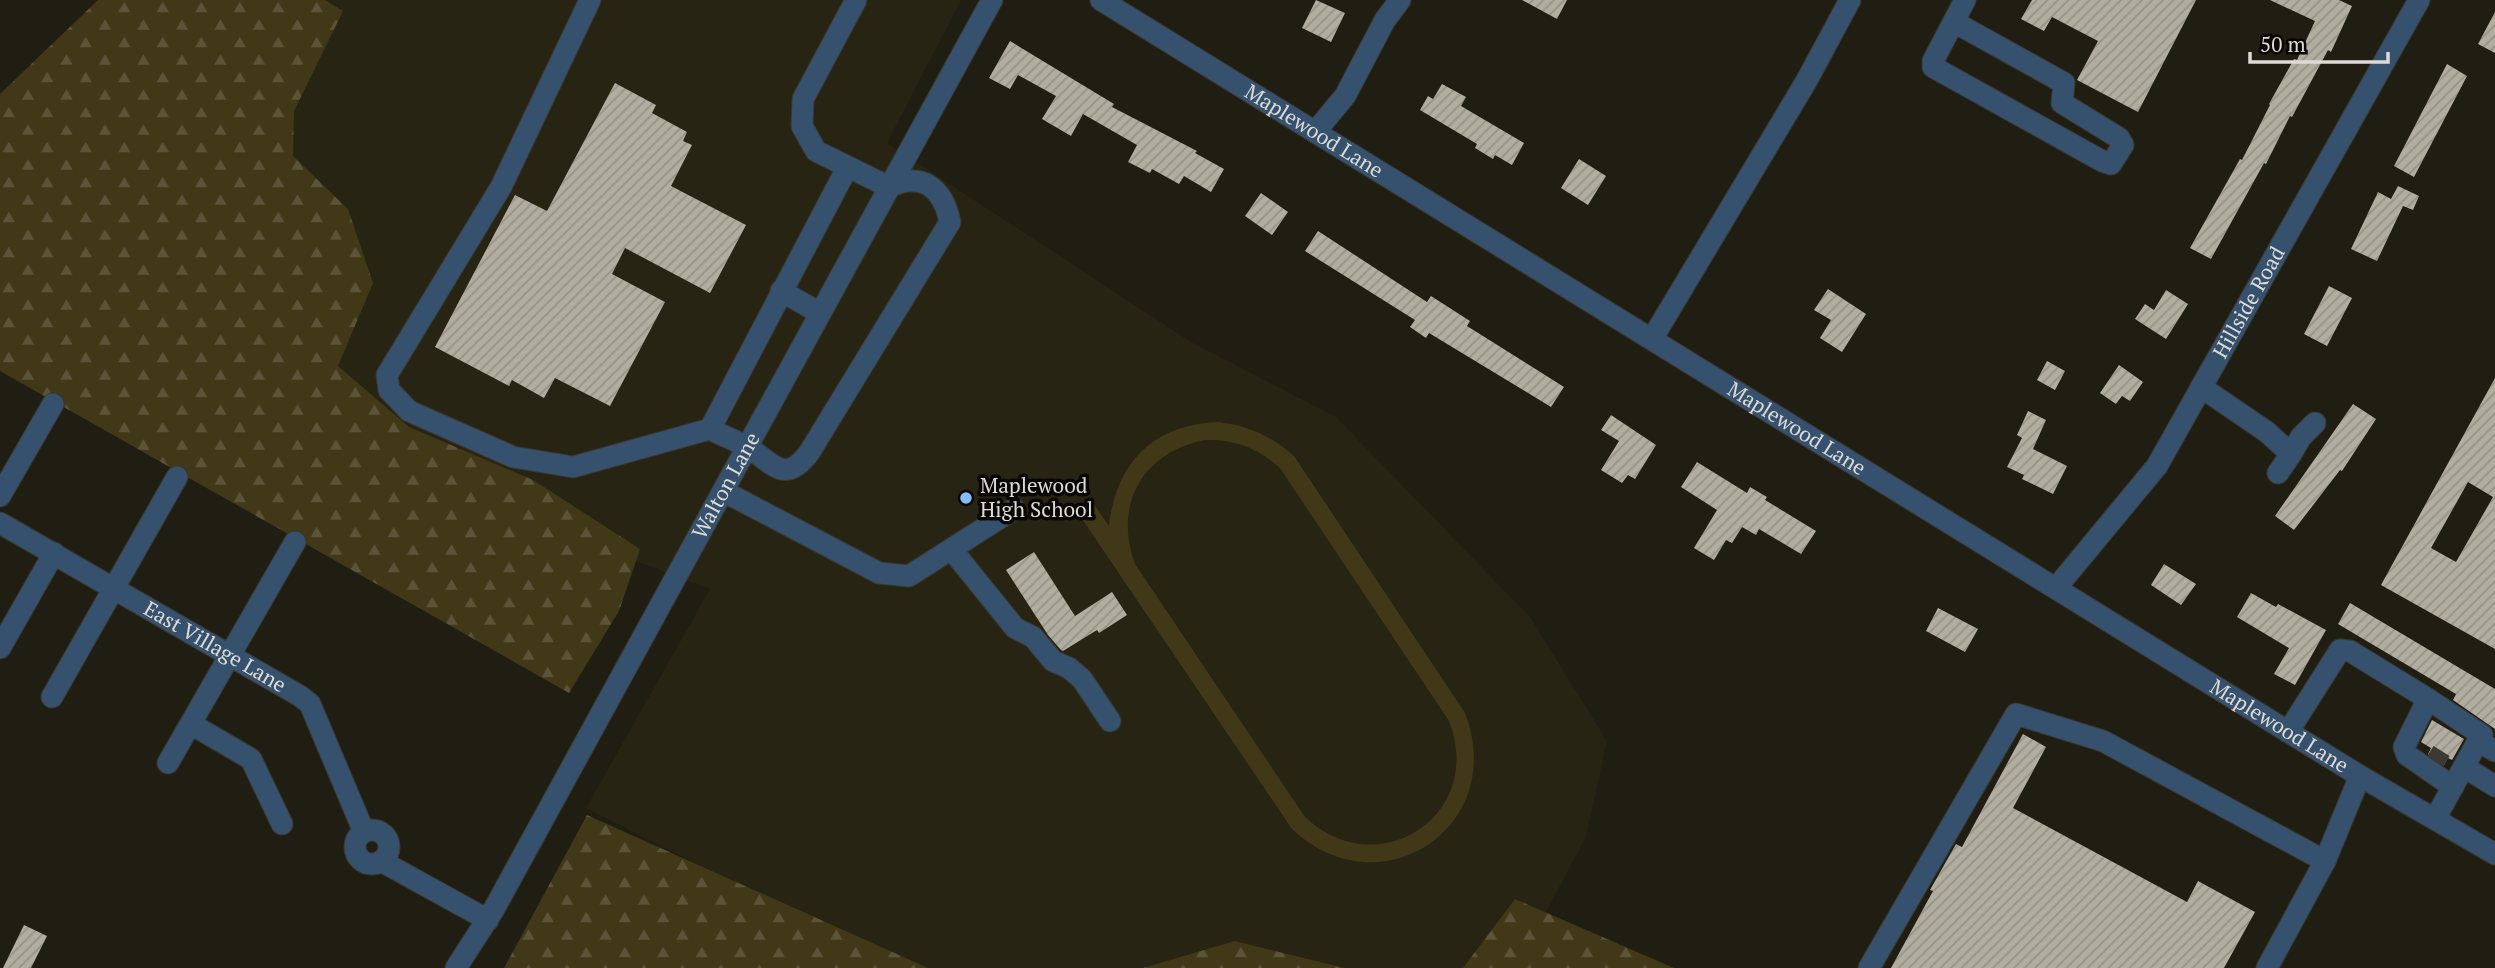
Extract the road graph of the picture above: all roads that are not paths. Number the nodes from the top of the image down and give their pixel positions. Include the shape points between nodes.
1 (590, 0) edge
2 (856, 0) edge
3 (992, 0) edge
4 (1101, 0) edge
5 (1400, 0) edge
6 (1850, 0) edge
7 (1965, 0) edge
8 (2419, 0) edge
9 (1954, 22) junction
10 (1315, 132) junction
11 (847, 168) junction
12 (888, 187) junction
13 (780, 291) junction
14 (820, 313) junction
15 (1652, 339) junction
16 (2201, 387) junction
17 (53, 404) dead end
18 (2315, 423) dead end
19 (710, 429) junction
20 (749, 448) junction
21 (2291, 454) junction
22 (2278, 473) dead end
23 (177, 477) dead end
24 (723, 491) junction
25 (0, 496) edge
26 (1014, 509) dead end
27 (0, 523) edge
28 (295, 542) dead end
29 (952, 550) junction
30 (54, 554) junction
31 (2056, 587) junction
32 (115, 588) junction
33 (0, 648) edge
34 (231, 656) junction
35 (52, 697) dead end
36 (2428, 699) junction
37 (1110, 721) dead end
38 (191, 723) junction
39 (2288, 732) junction
40 (2406, 742) junction
41 (2487, 746) edge
42 (168, 763) dead end
43 (2450, 770) junction
44 (2360, 776) junction
45 (2495, 786) edge
46 (2435, 819) junction
47 (282, 824) dead end
48 (2495, 854) edge
49 (2325, 861) junction
50 (491, 915) junction
51 (456, 968) edge
52 (1869, 968) edge
53 (2267, 968) edge

1 - 19 street via 501,187 387,375 389,390 409,411 513,457 573,467
2 - 11 street via 803,99 802,126 816,151
3 - 12 street, Walton Lane
4 - 10 street, Maplewood Lane
5 - 10 street via 1345,96
6 - 15 street
7 - 9 street
8 - 16 street, Hillside Road
9 - 9 street via 1933,67 2111,164 2123,145 2119,138 2062,103 2064,83
10 - 15 street, Maplewood Lane
11 - 12 street
11 - 13 street
12 - 14 street, Walton Lane
12 - 20 street via 902,180 921,181 935,190 946,204 950,222 945,232 799,466 776,468
13 - 14 street
13 - 19 street
14 - 20 street, Walton Lane
15 - 31 street, Maplewood Lane
16 - 21 street
16 - 31 street, Hillside Road via 2157,466
17 - 25 street
18 - 21 street
19 - 20 street
20 - 24 street, Walton Lane
21 - 22 street
23 - 32 street
24 - 29 street via 879,573 909,576
24 - 50 street, Walton Lane
26 - 29 street
27 - 30 street, East Village Lane
28 - 34 street
29 - 37 street via 1015,628 1032,638 1052,661 1082,679
30 - 32 street, East Village Lane
30 - 33 street
31 - 39 street, Maplewood Lane
32 - 34 street, East Village Lane
32 - 35 street
34 - 38 street
34 - 50 street, East Village Lane via 310,704 364,832 375,831 385,837 388,848 384,857
36 - 39 street via 2350,651 2340,650
36 - 40 street
36 - 41 street via 2482,735
38 - 42 street
38 - 47 street via 251,759
39 - 44 street, Maplewood Lane
40 - 43 street
40 - 43 street via 2406,755
41 - 43 street
43 - 45 street
43 - 46 street
44 - 46 street, Maplewood Lane
44 - 49 street
46 - 48 street, Maplewood Lane
49 - 52 street via 2103,741 2015,714
49 - 53 street
50 - 51 street, Walton Lane

